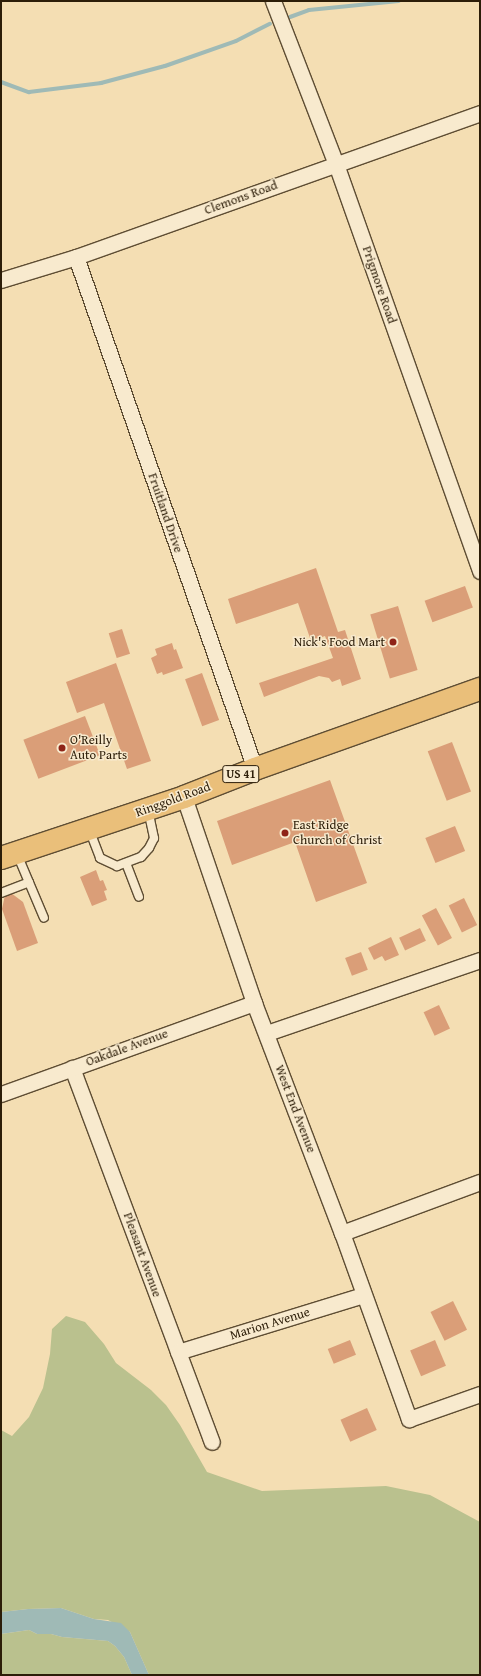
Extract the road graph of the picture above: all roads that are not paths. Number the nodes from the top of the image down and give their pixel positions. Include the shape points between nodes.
1 (273, 1) edge
2 (480, 113) edge
3 (336, 164) junction
4 (76, 257) junction
5 (1, 280) edge
6 (480, 571) edge
7 (480, 689) edge
8 (255, 769) junction
9 (184, 797) junction
10 (148, 810) junction
11 (89, 829) junction
12 (9, 856) edge
13 (126, 863) junction
14 (29, 882) junction
15 (1, 893) edge
16 (139, 897) dead end
17 (44, 918) dead end
18 (480, 960) edge
19 (254, 1003) junction
20 (267, 1033) junction
21 (72, 1068) junction
22 (1, 1094) edge
23 (480, 1182) edge
24 (342, 1233) junction
25 (363, 1295) junction
26 (178, 1352) junction
27 (480, 1394) edge
28 (212, 1442) dead end

1 - 3 street, Prigmore Road
2 - 3 street, Clemons Road
3 - 4 street, Clemons Road
3 - 6 street, Prigmore Road
4 - 5 street, Clemons Road
4 - 8 street, Fruitland Drive
7 - 8 main road, Ringgold Road / US 41
8 - 9 main road, Ringgold Road / US 41
9 - 10 main road, Ringgold Road / US 41
9 - 19 street, West End Avenue
10 - 11 main road, Ringgold Road / US 41
10 - 13 lane via 154,838 141,857
11 - 12 main road, Ringgold Road / US 41
11 - 13 lane via 100,858 117,866
12 - 14 lane
13 - 16 lane
14 - 15 lane
14 - 17 lane
18 - 20 street
19 - 20 street, West End Avenue
19 - 21 street, Oakdale Avenue
20 - 24 street, West End Avenue
21 - 22 street, Oakdale Avenue
21 - 26 street, Pleasant Avenue
23 - 24 street
24 - 25 street, West End Avenue
25 - 26 street, Marion Avenue
25 - 27 street, West End Avenue via 409,1419
26 - 28 street, Pleasant Avenue

